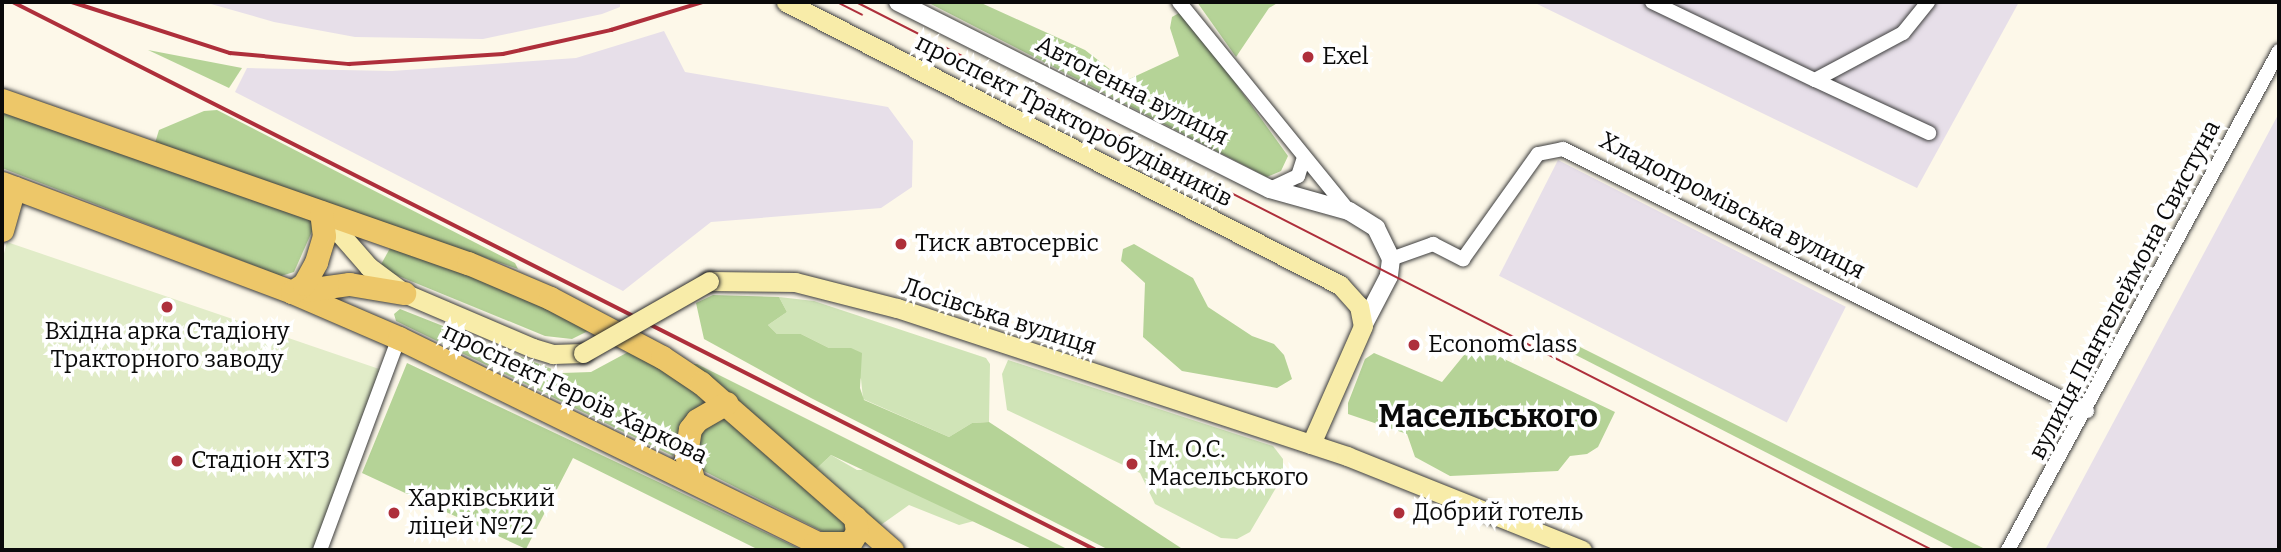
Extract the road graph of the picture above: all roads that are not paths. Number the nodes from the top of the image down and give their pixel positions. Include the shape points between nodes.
1 (786, 2) edge
2 (898, 2) edge
3 (1179, 2) edge
4 (1652, 2) edge
5 (1928, 2) edge
6 (2279, 51) edge
7 (1815, 79) junction
8 (2, 100) edge
9 (1928, 133) dead end
10 (1304, 157) junction
11 (8, 185) edge
12 (1270, 188) junction
13 (1349, 211) junction
14 (321, 212) junction
15 (2, 230) edge
16 (1391, 259) junction
17 (292, 292) junction
18 (404, 293) junction
19 (1363, 326) junction
20 (399, 338) junction
21 (726, 403) junction
22 (2087, 411) junction
23 (1311, 444) junction
24 (693, 479) junction
25 (855, 517) junction
26 (823, 546) edge
27 (320, 550) edge
28 (892, 550) edge
29 (1582, 550) edge
30 (2008, 550) edge

1 - 19 main road, проспект Тракторобудівників via 1340,285 1359,306
2 - 12 street, Автоґенна вулиця
3 - 10 street
4 - 7 street
5 - 7 street via 1903,33
6 - 22 street, вулиця Пантелеймона Свистуна
7 - 9 street
8 - 14 main road
10 - 12 street via 1298,176
10 - 13 street
11 - 15 main road
11 - 17 main road, проспект Героїв Харкова
12 - 13 street, Автоґенна вулиця
13 - 16 street via 1376,228
14 - 17 main road via 324,236 316,262 303,284
14 - 18 main road, Лосівська вулиця via 369,267
14 - 21 main road via 468,263 550,298 662,357
16 - 19 street via 1389,276
16 - 22 street, Хладопромівська вулиця via 1433,244 1463,259 1538,154 1563,149
17 - 18 main road via 349,284
17 - 20 main road, проспект Героїв Харкова
18 - 23 main road, Лосівська вулиця, bridge via 553,354 583,353 709,281 786,281 852,295
19 - 23 main road
20 - 24 main road, проспект Героїв Харкова
20 - 27 street
21 - 24 main road via 690,429 685,454
21 - 25 main road
22 - 30 street, вулиця Пантелеймона Свистуна
23 - 29 main road, Лосівська вулиця
24 - 26 main road, проспект Героїв Харкова
25 - 26 main road via 857,532 850,543
25 - 28 main road

